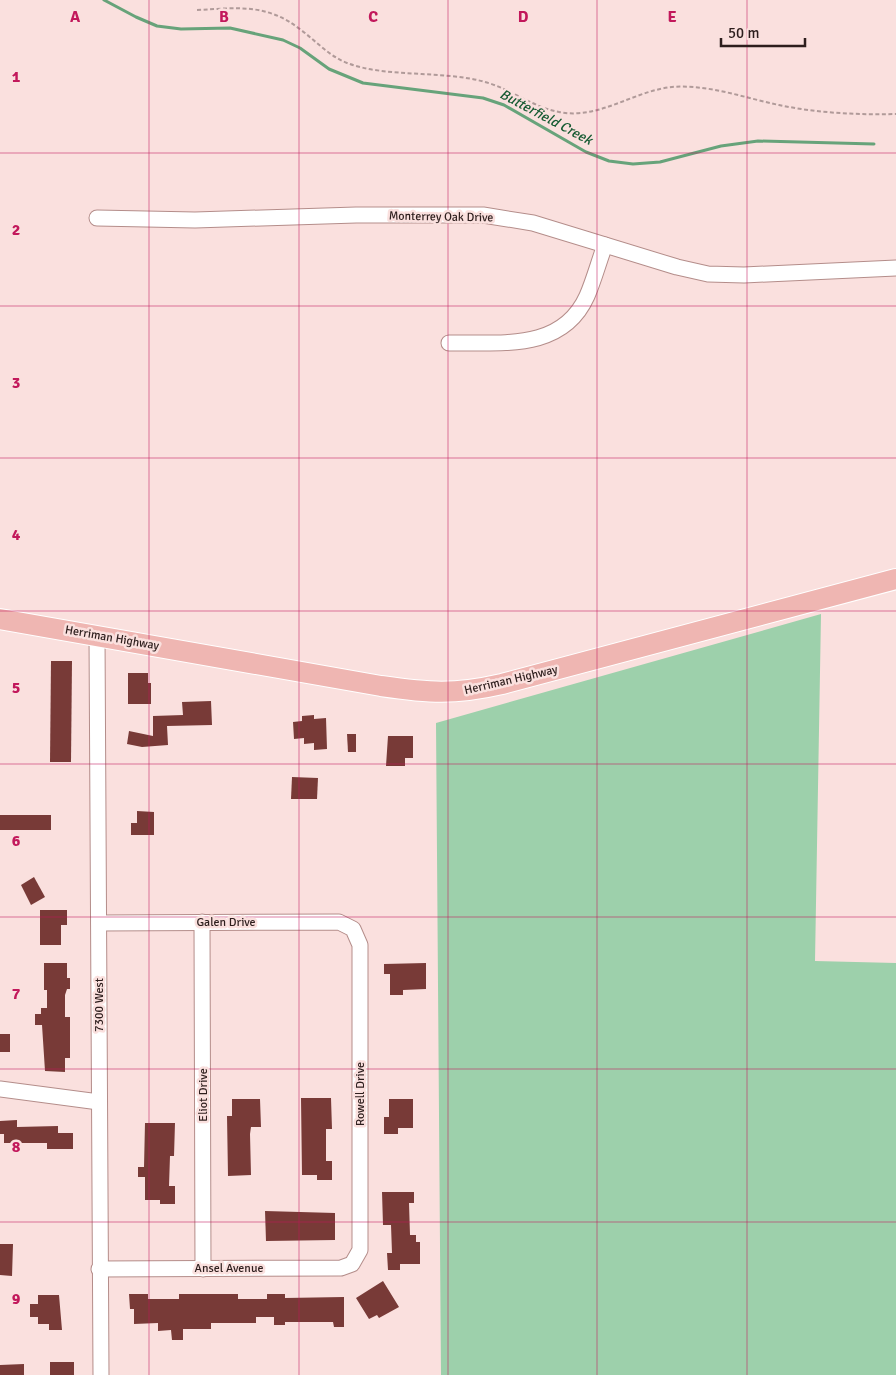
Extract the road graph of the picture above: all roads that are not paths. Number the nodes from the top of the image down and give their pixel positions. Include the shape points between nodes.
1 (97, 218) dead end
2 (605, 245) junction
3 (896, 268) edge
4 (449, 343) dead end
5 (896, 579) edge
6 (0, 619) edge
7 (98, 635) junction
8 (202, 922) junction
9 (99, 923) junction
10 (352, 929) joint
11 (0, 1089) edge
12 (99, 1102) junction
13 (356, 1260) joint
14 (203, 1268) junction
15 (99, 1269) junction
16 (101, 1375) edge

1 - 2 street, Monterrey Oak Drive via 195,220 483,215 533,223
2 - 3 street, Monterrey Oak Drive via 708,274
2 - 4 street via 587,297 563,328 535,340
5 - 7 main road, Herriman Highway via 502,684 454,693 381,686
6 - 7 main road, Herriman Highway
7 - 9 street, 7300 West
8 - 9 street, Galen Drive
8 - 10 street, Galen Drive via 339,922
8 - 14 street, Eliot Drive
9 - 12 street, 7300 West
10 - 13 street, Rowell Drive via 360,945 360,1250
11 - 12 street
12 - 15 street, 7300 West
13 - 14 street, Ansel Avenue via 341,1268
14 - 15 street, Ansel Avenue
15 - 16 street, 7300 West

